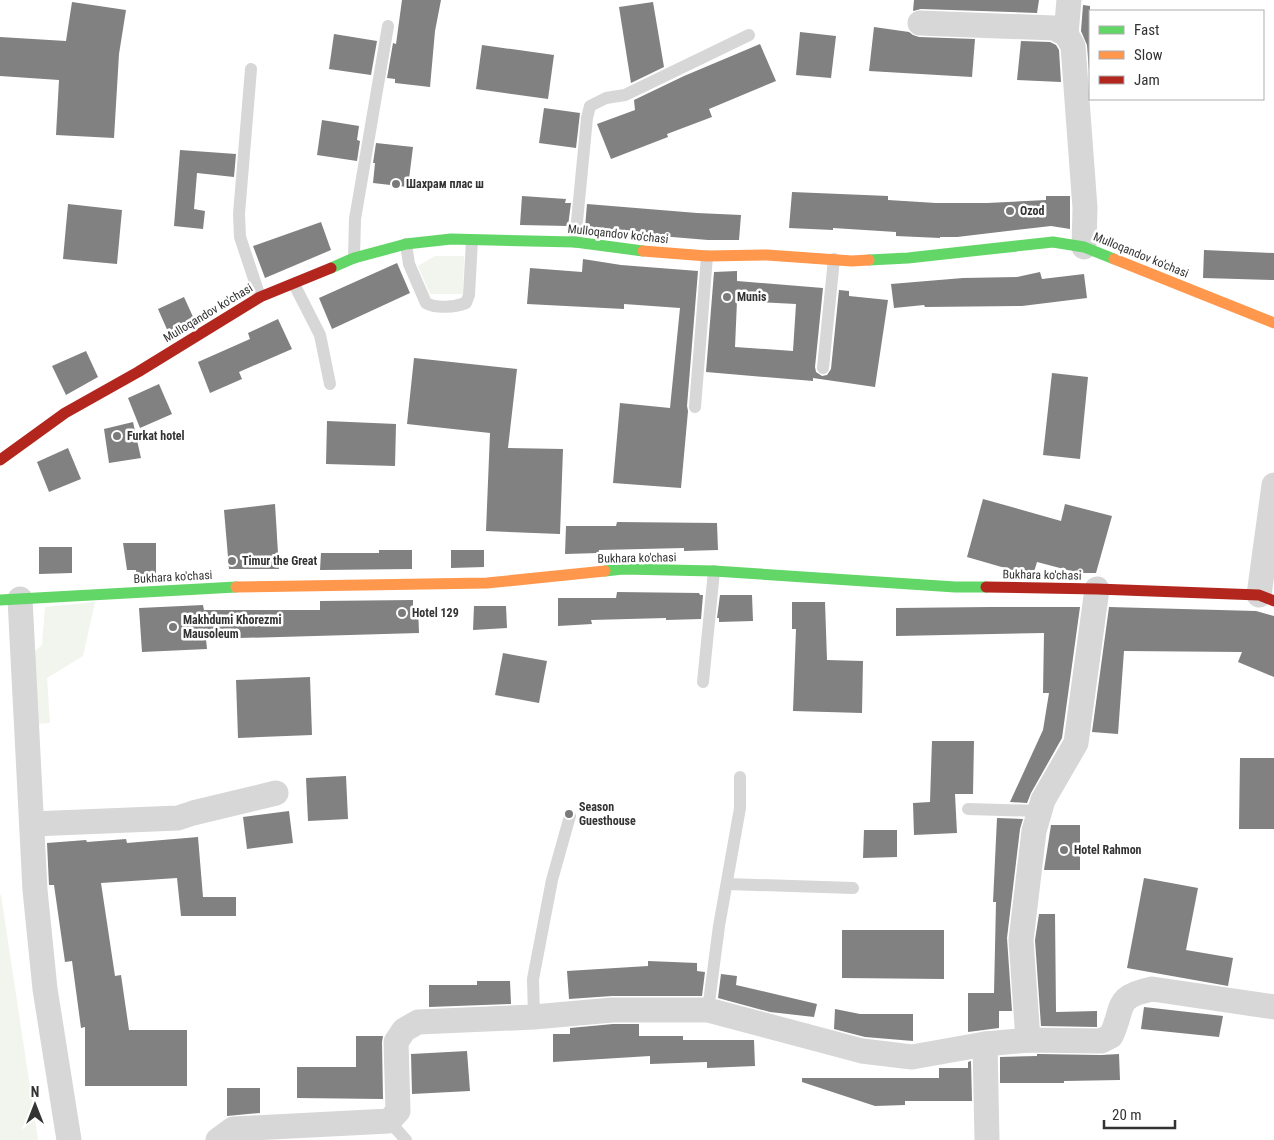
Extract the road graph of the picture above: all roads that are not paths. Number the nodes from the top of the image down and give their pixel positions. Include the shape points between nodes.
1 (1069, 0) edge
2 (920, 23) dead end
3 (388, 26) dead end
4 (1066, 34) junction
5 (749, 36) dead end
6 (251, 69) dead end
7 (472, 240) junction
8 (575, 242) junction
9 (406, 244) junction
10 (1084, 247) junction
11 (708, 256) junction
12 (354, 258) junction
13 (834, 259) junction
14 (294, 284) junction
15 (260, 297) junction
16 (1274, 323) edge
17 (823, 368) dead end
18 (330, 384) dead end
19 (694, 407) dead end
20 (0, 460) edge
21 (1274, 484) edge
22 (714, 572) junction
23 (1097, 589) junction
24 (1266, 598) edge
25 (10, 600) edge
26 (703, 682) dead end
27 (740, 777) dead end
28 (276, 793) dead end
29 (968, 809) dead end
30 (1040, 811) junction
31 (570, 816) dead end
32 (32, 824) junction
33 (727, 884) junction
34 (853, 888) dead end
35 (1274, 1007) edge
36 (708, 1010) junction
37 (534, 1017) junction
38 (1028, 1040) junction
39 (986, 1044) junction
40 (389, 1120) junction
41 (69, 1140) edge
42 (218, 1140) edge
43 (406, 1140) edge
44 (988, 1140) edge

1 - 4 street
2 - 4 street via 1054,28
3 - 12 lane via 356,219
4 - 10 street via 1073,46 1085,208
5 - 8 lane via 625,94 590,106
6 - 15 lane via 239,214 240,237
7 - 8 street, Mulloqandov ko'chasi
7 - 9 street, Mulloqandov ko'chasi
7 - 9 lane via 469,295 466,303 458,306 431,306 426,303 409,264
8 - 11 street, Mulloqandov ko'chasi
9 - 12 street, Mulloqandov ko'chasi
10 - 13 street, Mulloqandov ko'chasi via 1053,242 908,258
10 - 16 street, Mulloqandov ko'chasi
11 - 13 street, Mulloqandov ko'chasi
11 - 19 lane
12 - 14 street, Mulloqandov ko'chasi
13 - 17 lane
14 - 15 street, Mulloqandov ko'chasi
14 - 18 lane via 320,335
15 - 20 street, Mulloqandov ko'chasi via 65,413
21 - 24 street
22 - 23 street, Bukhara ko'chasi via 955,587
22 - 25 street, Bukhara ko'chasi via 623,570 487,583 243,587
22 - 26 lane
23 - 24 street, Bukhara ko'chasi
23 - 30 street via 1076,742
25 - 32 street
27 - 33 lane via 740,808
28 - 32 street via 178,818
29 - 30 lane
30 - 38 street via 1034,831 1021,940
31 - 37 lane via 552,880 533,979
32 - 41 street via 45,988
33 - 34 lane
33 - 36 lane via 718,926
35 - 38 street via 1152,988 1135,992 1123,1002 1111,1036 1101,1041
36 - 37 street via 612,1010
36 - 39 street via 872,1052 912,1057
37 - 40 street via 418,1022 404,1030 396,1042 398,1111
38 - 39 street
39 - 44 street
40 - 42 street via 233,1129
40 - 43 lane

